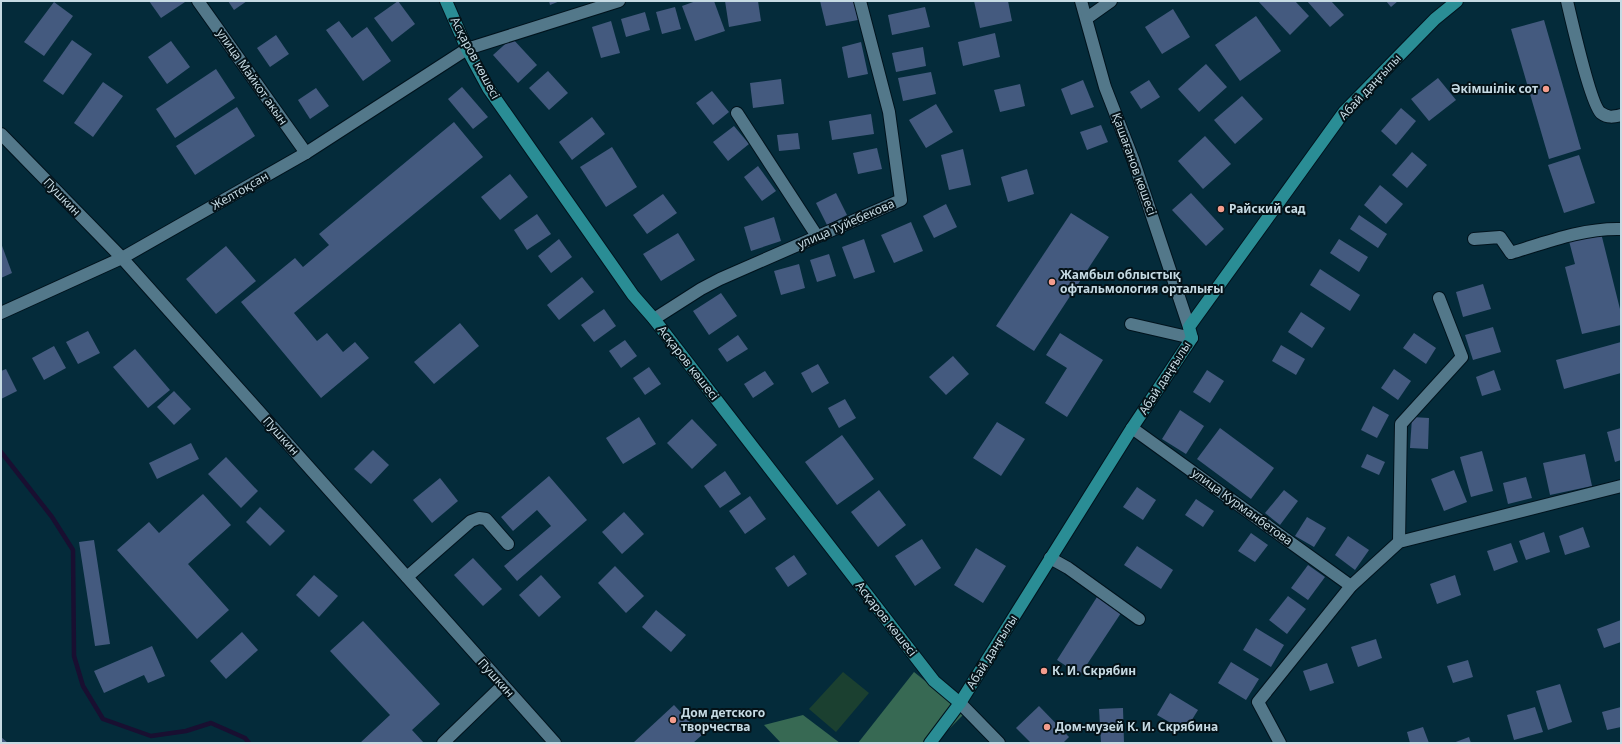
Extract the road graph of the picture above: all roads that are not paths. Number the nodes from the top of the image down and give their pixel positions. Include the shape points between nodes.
1 (198, 1) edge
2 (446, 1) edge
3 (619, 1) edge
4 (860, 1) edge
5 (1081, 1) edge
6 (1111, 1) edge
7 (1457, 1) edge
8 (1567, 1) edge
9 (1087, 18) junction
10 (467, 49) junction
11 (737, 113) dead end
12 (1621, 115) edge
13 (1, 134) edge
14 (306, 153) junction
15 (1621, 230) edge
16 (817, 236) junction
17 (1474, 239) dead end
18 (122, 258) junction
19 (1439, 298) dead end
20 (1, 313) edge
21 (654, 320) junction
22 (1131, 324) dead end
23 (1190, 333) junction
24 (1132, 428) junction
25 (1621, 486) edge
26 (1399, 542) junction
27 (508, 544) dead end
28 (1050, 558) junction
29 (407, 577) junction
30 (1351, 586) junction
31 (1138, 619) dead end
32 (503, 685) junction
33 (960, 703) junction
34 (443, 743) edge
35 (555, 743) edge
36 (930, 743) edge
37 (999, 743) edge
38 (1280, 743) edge

1 - 14 street, улица Майкот акын
2 - 10 main road, Асқаров көшесі
3 - 10 street
4 - 16 street, улица Туйебекова via 890,112 901,200
5 - 9 street, Қашағанов көшесі
6 - 9 street
7 - 23 main road, Абай даңғылы via 1435,19 1344,112
8 - 12 street via 1595,104 1600,112 1610,117
9 - 23 street, Қашағанов көшесі via 1106,87 1134,158
10 - 14 street, Желтоқсан
10 - 21 main road, Асқаров көшесі via 488,88 633,295
11 - 16 street
13 - 18 street, Пушкин
14 - 18 street, Желтоқсан
15 - 17 street via 1602,229 1566,236 1511,253 1500,237
16 - 21 street, улица Туйебекова via 720,279
18 - 20 street, Желтоқсан
18 - 29 street, Пушкин
19 - 26 street via 1462,357 1401,424
21 - 33 main road, Асқаров көшесі via 934,681
22 - 23 street
23 - 24 main road, Абай даңғылы
24 - 28 main road, Абай даңғылы
24 - 30 street, улица Курманбетова
25 - 26 street
26 - 30 street
27 - 29 street via 486,519 479,518 471,521
28 - 31 street via 1068,568
28 - 33 main road, Абай даңғылы
29 - 32 street, Пушкин
30 - 38 street via 1258,702
32 - 34 street
32 - 35 street, Пушкин
33 - 36 main road, Абай даңғылы
33 - 37 street

